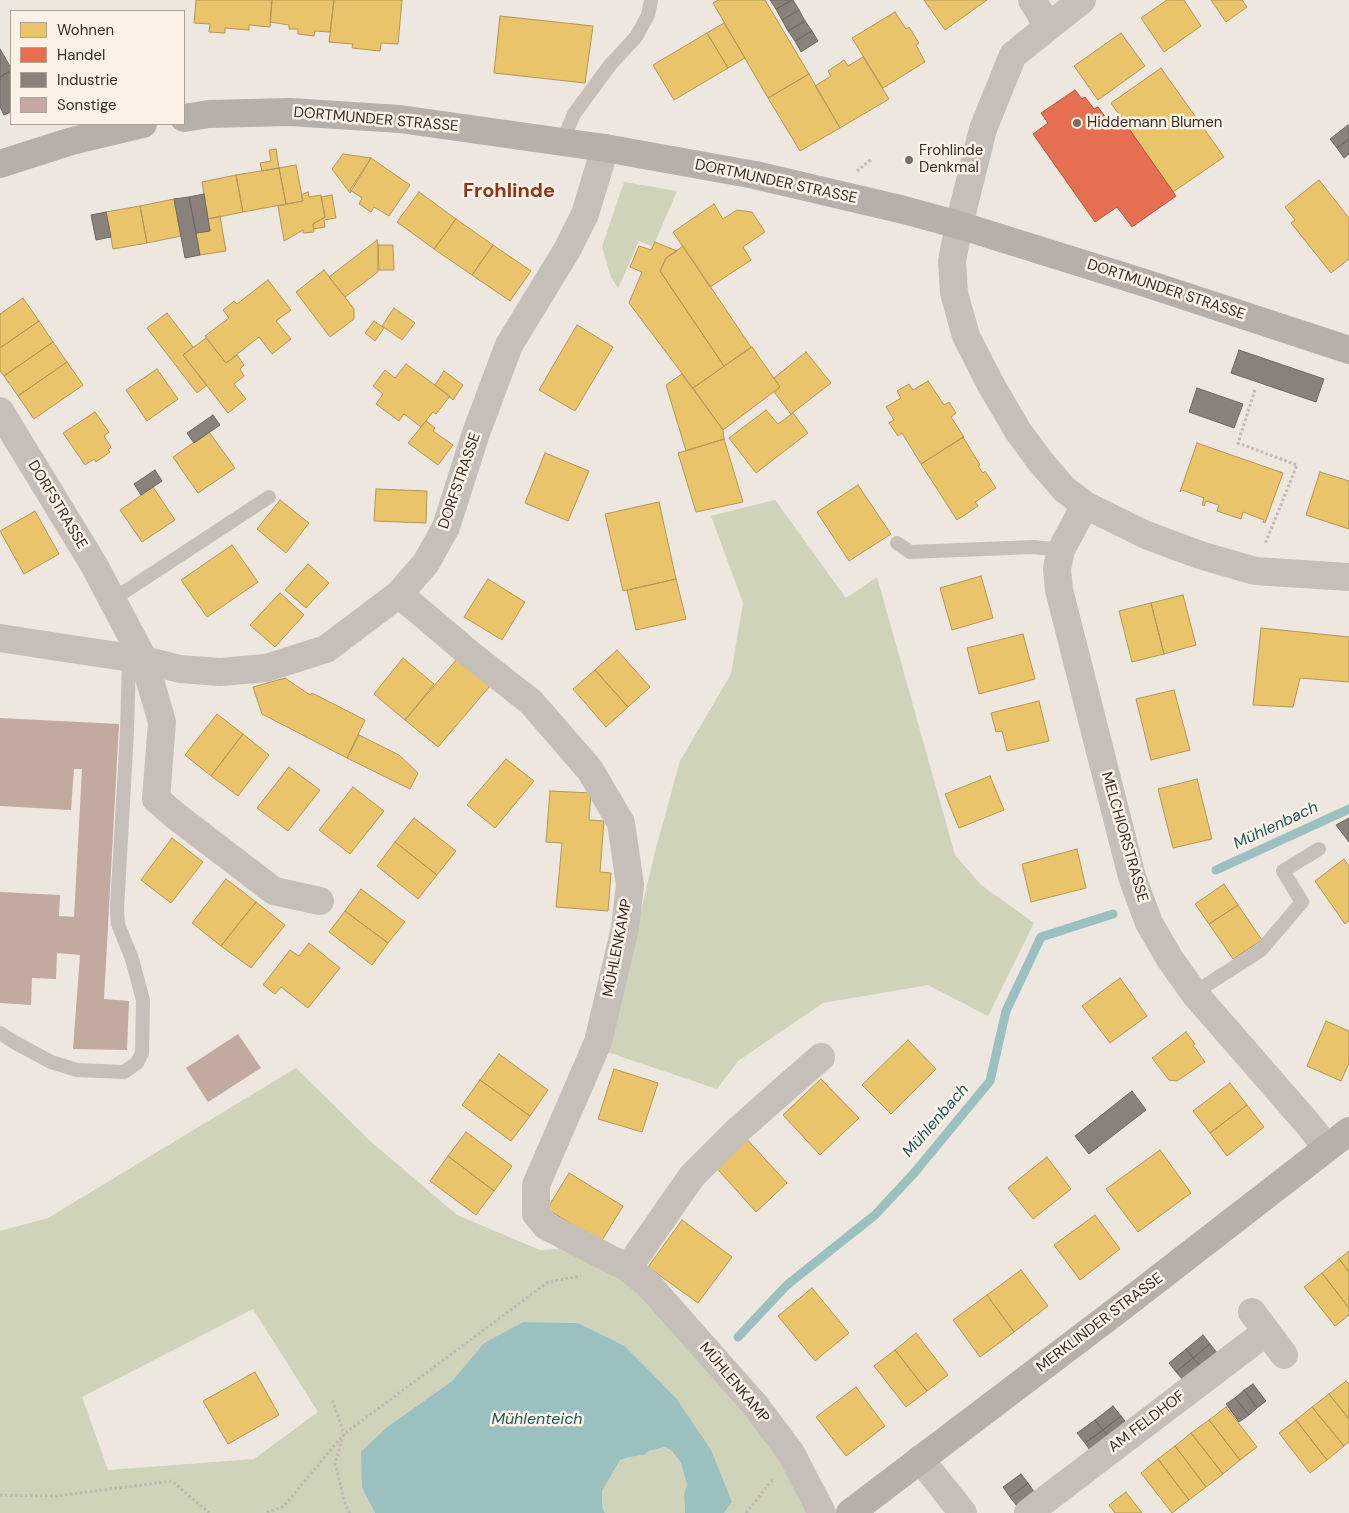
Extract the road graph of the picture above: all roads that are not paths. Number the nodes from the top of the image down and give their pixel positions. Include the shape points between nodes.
1 (651, 0) edge
2 (1032, 0) edge
3 (1082, 0) edge
4 (1048, 26) junction
5 (185, 118) edge
6 (139, 125) edge
7 (562, 142) junction
8 (606, 148) junction
9 (0, 164) edge
10 (959, 225) junction
11 (1349, 350) edge
12 (0, 411) edge
13 (268, 498) dead end
14 (1085, 505) junction
15 (897, 543) dead end
16 (1061, 550) junction
17 (1349, 577) edge
18 (399, 594) junction
19 (112, 600) junction
20 (0, 638) edge
21 (136, 659) junction
22 (1319, 849) dead end
23 (320, 901) dead end
24 (1194, 994) junction
25 (0, 1033) edge
26 (821, 1057) dead end
27 (1349, 1130) edge
28 (1327, 1148) junction
29 (628, 1268) junction
30 (1284, 1354) dead end
31 (920, 1459) junction
32 (822, 1513) edge
33 (850, 1513) edge
34 (963, 1513) edge
35 (1028, 1513) edge

1 - 7 lane via 648,16 636,37 610,65 574,114
2 - 4 street
3 - 4 street
4 - 10 street via 1013,55 983,129
5 - 7 main road, DORTMUNDER STRASSE via 209,114 290,112 391,118
6 - 9 main road via 72,141
7 - 8 main road, DORTMUNDER STRASSE
8 - 10 main road, DORTMUNDER STRASSE via 755,175
8 - 18 street, DORFSTRASSE via 585,214 509,345 446,527 426,563
10 - 11 main road, DORTMUNDER STRASSE
10 - 14 street via 952,261 954,293 966,336 1018,431 1064,489
12 - 19 street, DORFSTRASSE
13 - 19 lane
14 - 16 street, MELCHIORSTRASSE
14 - 17 street via 1146,535 1200,556 1254,571
15 - 16 lane via 910,552 1034,547
16 - 24 street, MELCHIORSTRASSE via 1057,569 1059,590 1132,877 1149,923
18 - 21 street, DORFSTRASSE via 326,649 266,668 221,672 180,670
18 - 29 street, MÜHLENKAMP via 531,702 590,770 621,823 630,885 626,928 598,1042 536,1186 536,1214 546,1226
19 - 21 street, DORFSTRASSE
20 - 21 street
21 - 23 street via 162,722 156,799 274,891
21 - 25 lane via 127,731 117,909 118,924 144,1000 142,1053 137,1063 124,1072 77,1070 51,1062
22 - 24 lane via 1283,872 1302,902 1261,950
24 - 28 street, MELCHIORSTRASSE
26 - 29 street via 738,1130 692,1176
27 - 28 main road, MERKLINDER STRASSE
28 - 31 main road, MERKLINDER STRASSE
29 - 32 street, MÜHLENKAMP via 648,1284 754,1405 791,1453
30 - 35 street, AM FELDHOF via 1259,1322
31 - 33 main road, MERKLINDER STRASSE
31 - 34 street

